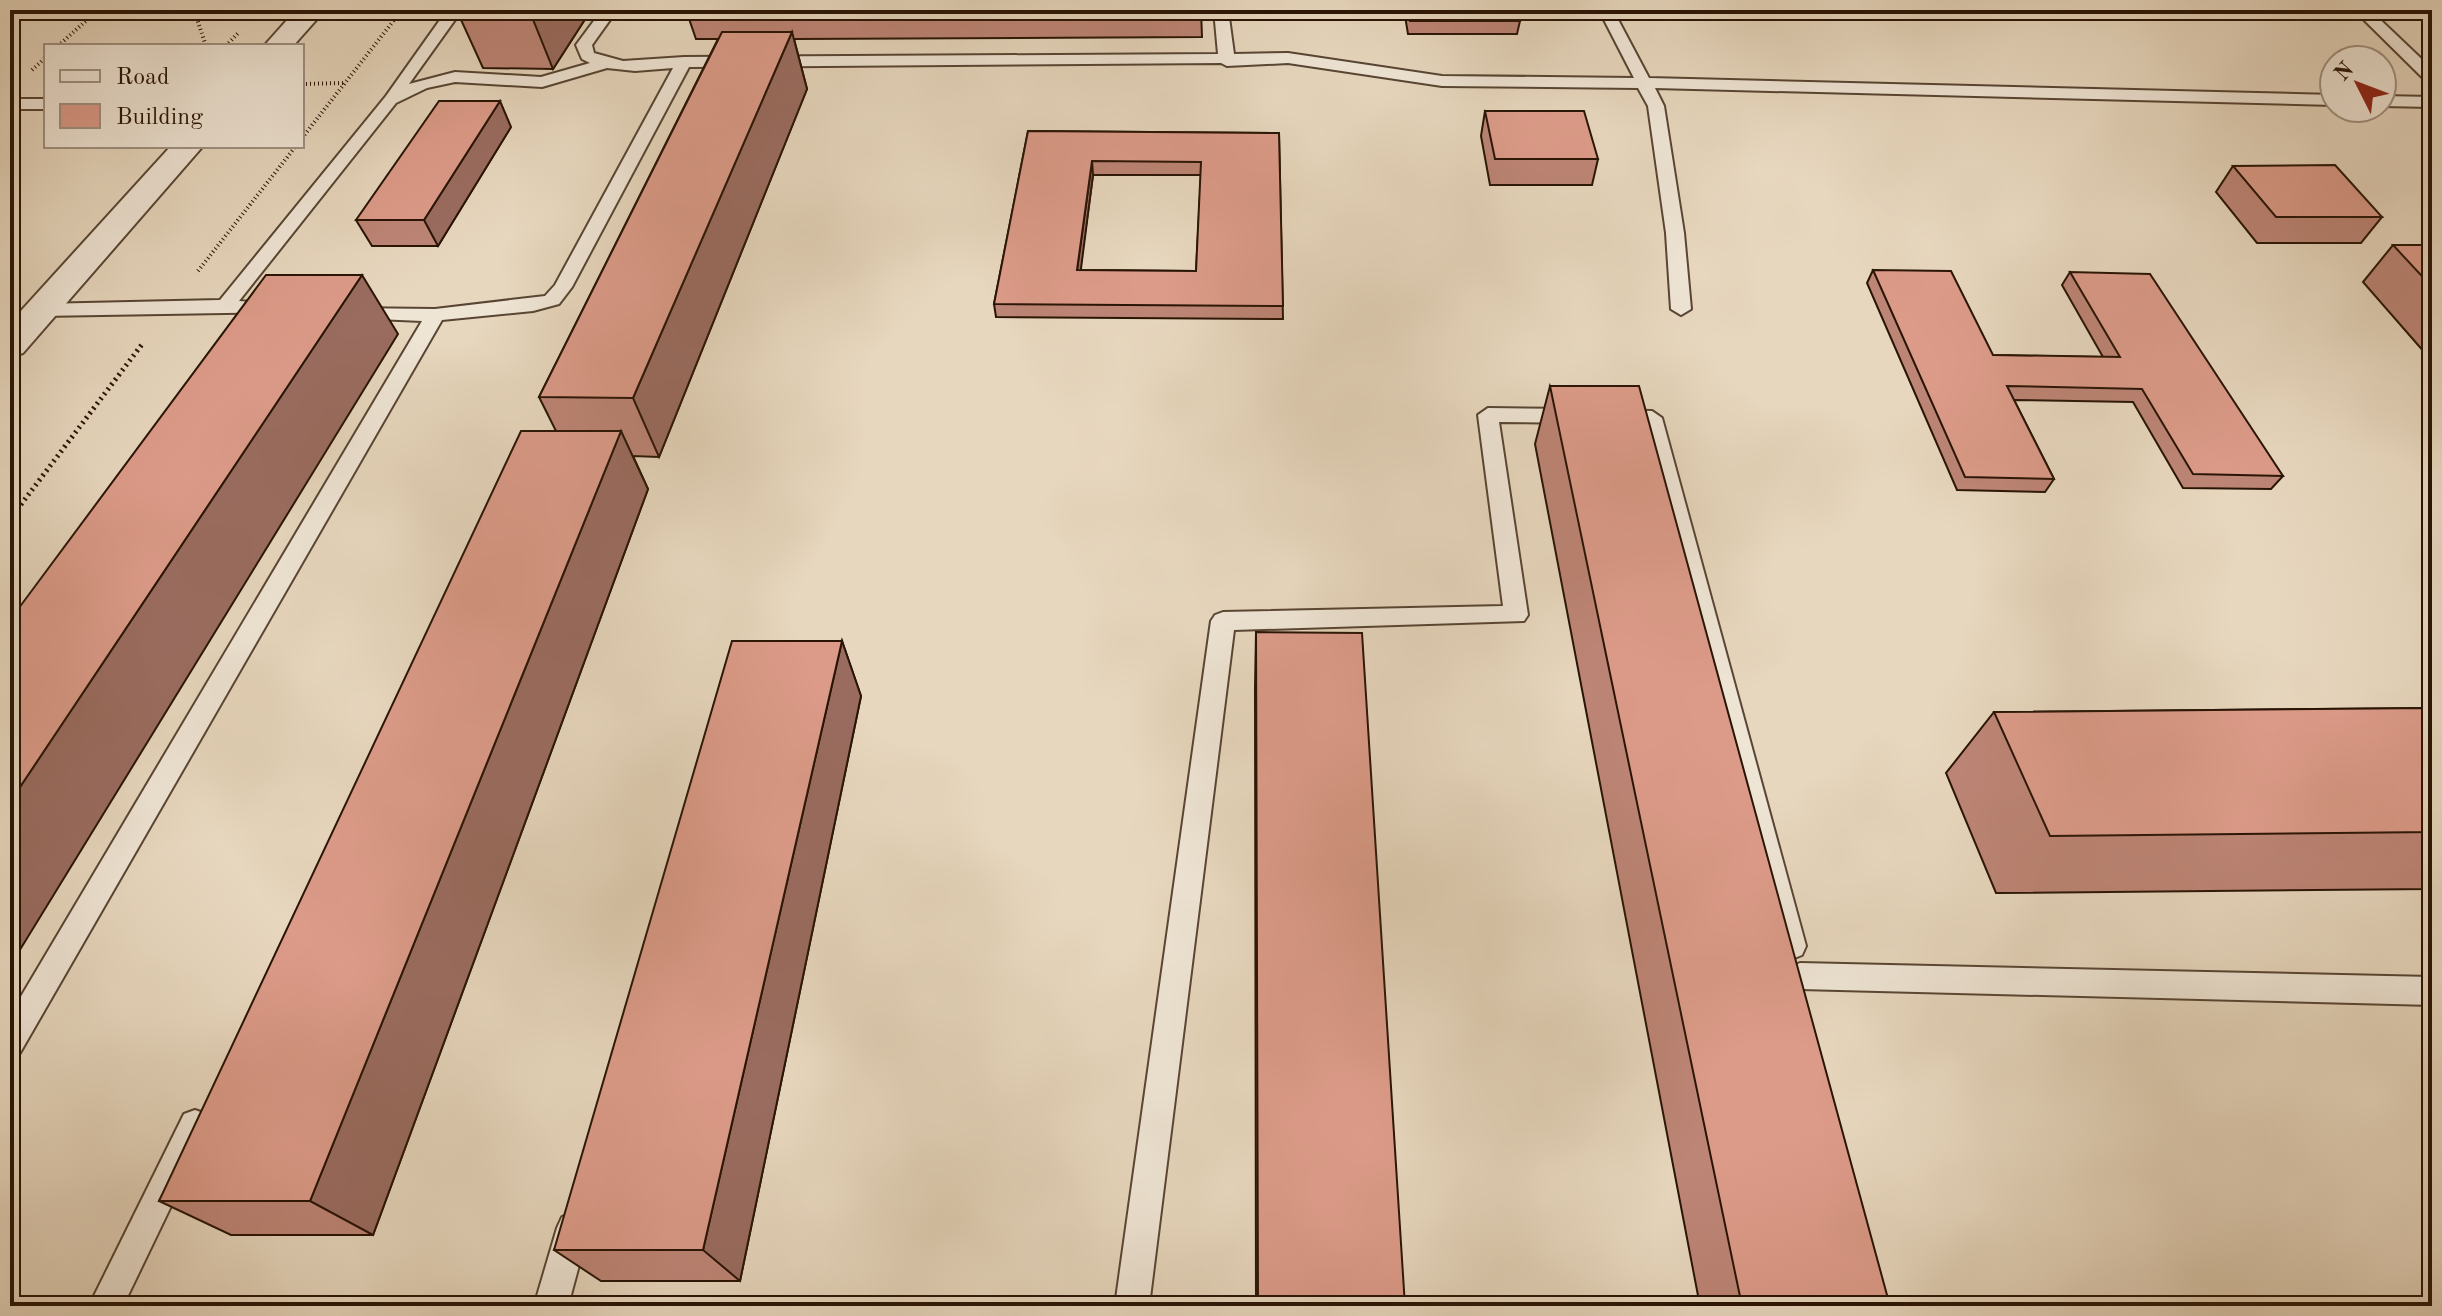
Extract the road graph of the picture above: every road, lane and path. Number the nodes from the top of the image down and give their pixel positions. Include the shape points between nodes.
1 (98, 10) edge
2 (194, 10) edge
3 (311, 10) edge
4 (402, 10) edge
5 (455, 10) edge
6 (610, 10) edge
7 (1221, 10) edge
8 (1606, 10) edge
9 (2361, 10) edge
10 (60, 44) edge
11 (205, 44) edge
12 (280, 44) edge
13 (1227, 61) junction
14 (684, 62) junction
15 (603, 64) junction
16 (2432, 78) edge
17 (345, 82) junction
18 (1646, 83) junction
19 (304, 84) edge
20 (390, 100) junction
21 (2318, 100) edge
22 (2398, 101) edge
23 (2432, 102) edge
24 (10, 104) edge
25 (44, 104) edge
26 (304, 135) edge
27 (186, 148) edge
28 (225, 306) junction
29 (300, 309) edge
30 (1681, 309) dead end
31 (40, 310) junction
32 (330, 311) edge
33 (435, 315) junction
34 (10, 345) edge
35 (1800, 976) junction
36 (2432, 991) edge
37 (1808, 1006) edge
38 (10, 1043) edge
39 (205, 1106) edge
40 (582, 1199) edge
41 (106, 1306) edge
42 (551, 1306) edge
43 (1132, 1306) edge

1 - 10 path
2 - 11 path
3 - 12 street
4 - 17 path
5 - 20 lane
6 - 15 lane via 584,45 587,56
7 - 13 lane
8 - 18 lane
9 - 16 lane
13 - 14 lane
13 - 18 lane via 1288,58 1442,81
14 - 15 lane
14 - 33 lane via 552,300
15 - 20 lane via 542,82 455,77 422,84
17 - 19 path
17 - 26 path
18 - 21 lane
18 - 30 lane via 1656,106
20 - 28 lane
22 - 23 lane
24 - 25 lane
27 - 31 street
28 - 29 lane
28 - 31 lane
31 - 34 street
32 - 33 lane
33 - 38 lane
35 - 36 lane
35 - 37 lane
35 - 43 lane via 1652,418 1488,415 1516,615 1223,621
39 - 41 lane
40 - 42 lane

